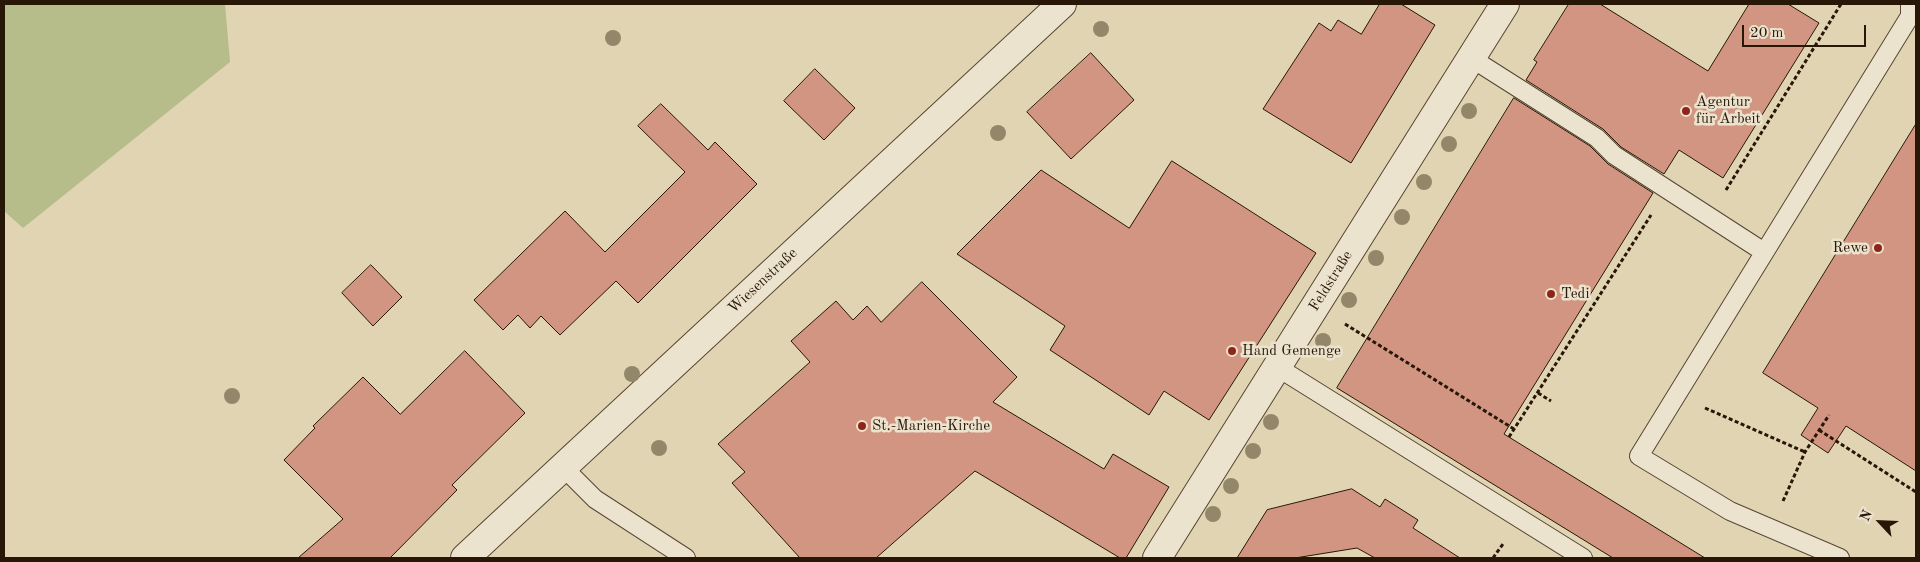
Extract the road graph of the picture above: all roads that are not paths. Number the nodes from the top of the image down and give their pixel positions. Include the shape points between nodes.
1 (1062, 4) edge
2 (1506, 4) edge
3 (1910, 4) edge
4 (1471, 58) junction
5 (1764, 252) junction
6 (1277, 367) junction
7 (564, 467) junction
8 (465, 558) edge
9 (686, 558) edge
10 (1157, 558) edge
11 (1583, 558) edge
12 (1840, 558) edge

1 - 7 street, Wiesenstraße
2 - 4 street, Feldstraße
3 - 5 lane via 1910,16
4 - 5 lane via 1597,138 1614,155
4 - 6 street, Feldstraße
5 - 12 lane via 1639,456 1730,511
6 - 10 street, Feldstraße
6 - 11 lane
7 - 8 street, Wiesenstraße
7 - 9 lane via 595,499

